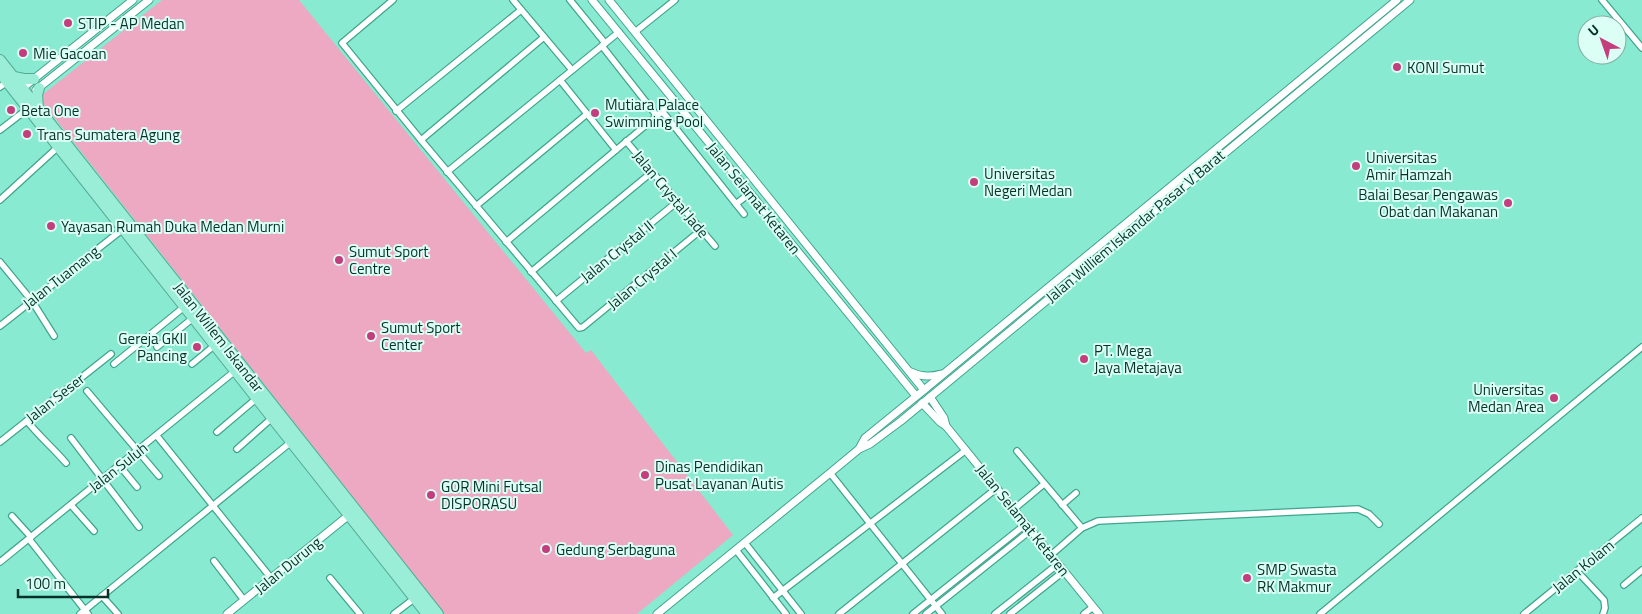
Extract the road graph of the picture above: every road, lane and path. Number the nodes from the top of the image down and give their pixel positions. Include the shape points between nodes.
1 (133, 0) edge
2 (149, 0) edge
3 (393, 0) edge
4 (513, 0) edge
5 (570, 0) edge
6 (592, 0) edge
7 (609, 0) edge
8 (675, 0) edge
9 (1397, 0) edge
10 (1410, 0) edge
11 (1602, 0) edge
12 (521, 10) junction
13 (1387, 14) junction
14 (619, 32) junction
15 (635, 32) junction
16 (544, 37) junction
17 (604, 44) junction
18 (1642, 48) edge
19 (0, 60) edge
20 (572, 70) junction
21 (0, 73) edge
22 (560, 80) junction
23 (7, 82) edge
24 (37, 83) junction
25 (27, 100) junction
26 (675, 101) junction
27 (396, 111) junction
28 (587, 114) junction
29 (660, 114) junction
30 (0, 130) edge
31 (420, 140) junction
32 (626, 141) junction
33 (58, 147) junction
34 (616, 150) junction
35 (738, 160) junction
36 (1200, 163) junction
37 (729, 167) junction
38 (1205, 169) junction
39 (448, 172) junction
40 (652, 172) junction
41 (750, 193) junction
42 (1157, 198) junction
43 (0, 200) edge
44 (677, 202) junction
45 (736, 204) junction
46 (1162, 204) junction
47 (476, 206) junction
48 (744, 214) dead end
49 (123, 229) junction
50 (701, 230) junction
51 (506, 242) junction
52 (715, 246) dead end
53 (0, 262) edge
54 (531, 272) junction
55 (1043, 292) junction
56 (1048, 298) junction
57 (32, 301) junction
58 (556, 301) junction
59 (855, 304) junction
60 (184, 307) junction
61 (847, 312) junction
62 (193, 318) junction
63 (0, 326) edge
64 (54, 336) dead end
65 (215, 345) junction
66 (1642, 347) edge
67 (157, 348) dead end
68 (111, 354) dead end
69 (114, 364) dead end
70 (192, 364) dead end
71 (908, 370) junction
72 (235, 371) junction
73 (943, 374) junction
74 (924, 390) junction
75 (87, 391) dead end
76 (916, 396) junction
77 (930, 396) junction
78 (257, 398) junction
79 (922, 403) junction
80 (272, 418) junction
81 (27, 421) junction
82 (946, 426) junction
83 (217, 432) dead end
84 (157, 436) junction
85 (71, 438) dead end
86 (0, 442) edge
87 (292, 442) junction
88 (237, 449) dead end
89 (858, 449) junction
90 (966, 450) junction
91 (1017, 451) dead end
92 (137, 452) junction
93 (66, 463) dead end
94 (120, 465) junction
95 (830, 473) junction
96 (159, 476) dead end
97 (102, 479) junction
98 (1044, 484) junction
99 (137, 486) dead end
100 (997, 488) junction
101 (1076, 493) dead end
102 (71, 505) junction
103 (1062, 505) junction
104 (214, 506) junction
105 (1014, 509) junction
106 (349, 515) junction
107 (12, 516) dead end
108 (1642, 518) edge
109 (870, 524) junction
110 (1026, 524) junction
111 (1379, 524) dead end
112 (139, 527) dead end
113 (1082, 528) junction
114 (366, 530) junction
115 (1031, 530) junction
116 (94, 531) dead end
117 (30, 538) junction
118 (745, 543) junction
119 (736, 550) junction
120 (1051, 555) junction
121 (214, 561) dead end
122 (0, 562) edge
123 (902, 564) junction
124 (1058, 564) junction
125 (1642, 570) edge
126 (1064, 571) junction
127 (1577, 571) junction
128 (271, 578) junction
129 (330, 578) dead end
130 (1624, 585) dead end
131 (1030, 586) junction
132 (783, 591) junction
133 (1036, 593) junction
134 (102, 596) junction
135 (415, 598) junction
136 (773, 598) junction
137 (244, 600) junction
138 (931, 600) junction
139 (1013, 600) junction
140 (936, 606) junction
141 (1019, 607) junction
142 (1093, 607) junction
143 (233, 612) edge
144 (84, 613) edge
145 (999, 613) edge
146 (118, 614) edge
147 (360, 614) edge
148 (394, 614) edge
149 (427, 614) edge
150 (438, 614) edge
151 (657, 614) edge
152 (786, 614) edge
153 (801, 614) edge
154 (839, 614) edge
155 (913, 614) edge
156 (926, 614) edge
157 (942, 614) edge
158 (1010, 614) edge
159 (1084, 614) edge
160 (1099, 614) edge
161 (1320, 614) edge
162 (1524, 614) edge
163 (1603, 614) edge

1 - 24 street
2 - 24 street
3 - 27 street via 342,43
4 - 12 street
5 - 17 street
6 - 14 street, Jalan Selamat Ketaren
7 - 15 street, Jalan Selamat Ketaren
8 - 15 street
9 - 13 street, Jalan Williem Iskandar Pasar V Barat
10 - 13 street, Jalan Williem Iskandar Pasar V Barat
11 - 18 street
12 - 16 street
12 - 27 street
13 - 36 street, Jalan Williem Iskandar Pasar V Barat
13 - 38 street, Jalan Williem Iskandar Pasar V Barat
14 - 17 street
14 - 26 street, Jalan Selamat Ketaren
15 - 35 street, Jalan Selamat Ketaren
16 - 20 street
16 - 31 street
17 - 20 street
17 - 29 street
19 - 23 highway, Jalan Willem Iskandar
20 - 22 street
21 - 23 highway, Jalan Willem Iskandar
22 - 28 street
22 - 39 street
23 - 24 highway via 24,79
23 - 25 highway, Jalan Willem Iskandar
24 - 25 street
24 - 25 highway via 37,95
25 - 30 street
25 - 33 highway, Jalan Willem Iskandar
25 - 114 highway, Jalan Willem Iskandar
26 - 29 street
26 - 37 street, Jalan Selamat Ketaren
27 - 31 street
28 - 34 street
28 - 47 street
29 - 32 street
29 - 45 street
31 - 39 street
32 - 34 street
32 - 40 street, Jalan Crystal Jade
33 - 43 street
33 - 49 highway, Jalan Willem Iskandar
34 - 51 street
35 - 37 street
35 - 59 street, Jalan Selamat Ketaren
36 - 38 street
36 - 42 street, Jalan Williem Iskandar Pasar V Barat
37 - 41 street, Jalan Selamat Ketaren
38 - 46 street, Jalan Williem Iskandar Pasar V Barat
39 - 47 street
40 - 44 street, Jalan Crystal Jade
40 - 54 street
41 - 45 street
41 - 61 street, Jalan Selamat Ketaren
42 - 46 street
42 - 55 street, Jalan Williem Iskandar Pasar V Barat
44 - 50 street, Jalan Crystal Jade
44 - 58 street, Jalan Crystal II
45 - 48 street
46 - 56 street, Jalan Williem Iskandar Pasar V Barat
47 - 51 street
49 - 57 street, Jalan Tuamang
49 - 60 highway, Jalan Willem Iskandar
50 - 52 street, Jalan Crystal Jade
50 - 58 street, Jalan Crystal I via 583,327 578,327
51 - 54 street
53 - 57 street
54 - 58 street
55 - 56 street
55 - 73 street, Jalan Williem Iskandar Pasar V Barat
56 - 77 street, Jalan Williem Iskandar Pasar V Barat
57 - 63 street, Jalan Tuamang
57 - 64 street
59 - 61 street
59 - 71 street, Jalan Selamat Ketaren
60 - 62 highway, Jalan Willem Iskandar
60 - 69 street
61 - 76 street, Jalan Selamat Ketaren
62 - 65 highway, Jalan Willem Iskandar
62 - 67 street
65 - 70 street
65 - 72 highway, Jalan Willem Iskandar
66 - 161 street
68 - 81 street, Jalan Seser
71 - 73 street via 929,377
71 - 74 street, Jalan Selamat Ketaren
72 - 78 highway, Jalan Willem Iskandar
72 - 84 street, Jalan Suluh
73 - 74 street, Jalan Williem Iskandar Pasar V Barat
74 - 76 street, Jalan Williem Iskandar Pasar V Barat
75 - 92 street
76 - 89 street, Jalan Williem Iskandar Pasar V Barat via 865,438
77 - 79 street, Jalan Williem Iskandar Pasar V Barat
77 - 82 street, Jalan Selamat Ketaren
78 - 80 highway, Jalan Willem Iskandar
78 - 83 street
79 - 82 street, Jalan Selamat Ketaren
79 - 89 street, Jalan Williem Iskandar Pasar V Barat via 870,444
80 - 87 highway, Jalan Willem Iskandar
80 - 88 street
81 - 86 street, Jalan Seser
81 - 93 street
82 - 90 street, Jalan Selamat Ketaren
84 - 92 street, Jalan Suluh
84 - 104 street
85 - 97 street
87 - 104 street
87 - 106 highway, Jalan Willem Iskandar
89 - 95 street, Jalan Williem Iskandar Pasar V Barat
90 - 100 street, Jalan Selamat Ketaren
90 - 109 street
91 - 98 street
92 - 94 street, Jalan Suluh
92 - 96 street
94 - 97 street, Jalan Suluh
94 - 99 street
95 - 109 street
95 - 118 street, Jalan Williem Iskandar Pasar V Barat
97 - 102 street, Jalan Suluh
97 - 112 street
98 - 103 street
98 - 105 street
100 - 105 street, Jalan Selamat Ketaren
100 - 123 street
101 - 103 street
102 - 116 street
102 - 117 street, Jalan Suluh
103 - 113 street
104 - 128 street
104 - 134 street
105 - 110 street, Jalan Selamat Ketaren
106 - 114 highway, Jalan Willem Iskandar
106 - 128 street, Jalan Durung
107 - 117 street
108 - 127 street, Jalan Kolam
109 - 123 street
109 - 132 street
110 - 115 street, Jalan Selamat Ketaren
110 - 138 street
111 - 113 street via 1358,509 1098,522
113 - 120 street
114 - 135 highway, Jalan Willem Iskandar
114 - 150 highway, Jalan Willem Iskandar
115 - 120 street, Jalan Selamat Ketaren
115 - 140 street
117 - 122 street, Jalan Suluh
117 - 144 street
118 - 119 street, Jalan Williem Iskandar Pasar V Barat
118 - 132 street
119 - 136 street
119 - 151 street, Jalan Williem Iskandar Pasar V Barat
120 - 124 street, Jalan Selamat Ketaren
121 - 137 street
123 - 138 street
123 - 154 street
124 - 126 street, Jalan Selamat Ketaren
124 - 131 street
125 - 130 street
126 - 133 street
126 - 142 street, Jalan Selamat Ketaren
127 - 162 street, Jalan Kolam
127 - 163 street via 1604,600
128 - 137 street, Jalan Durung
129 - 147 street
131 - 133 street
131 - 139 street
132 - 136 street
132 - 153 street
133 - 141 street
134 - 144 street
134 - 146 street
135 - 148 street
135 - 149 highway, Jalan Willem Iskandar
136 - 152 street
137 - 143 street, Jalan Durung
138 - 140 street
138 - 155 street
139 - 141 street
139 - 145 street
140 - 156 street
140 - 157 street
141 - 158 street
142 - 159 street
142 - 160 street, Jalan Selamat Ketaren

